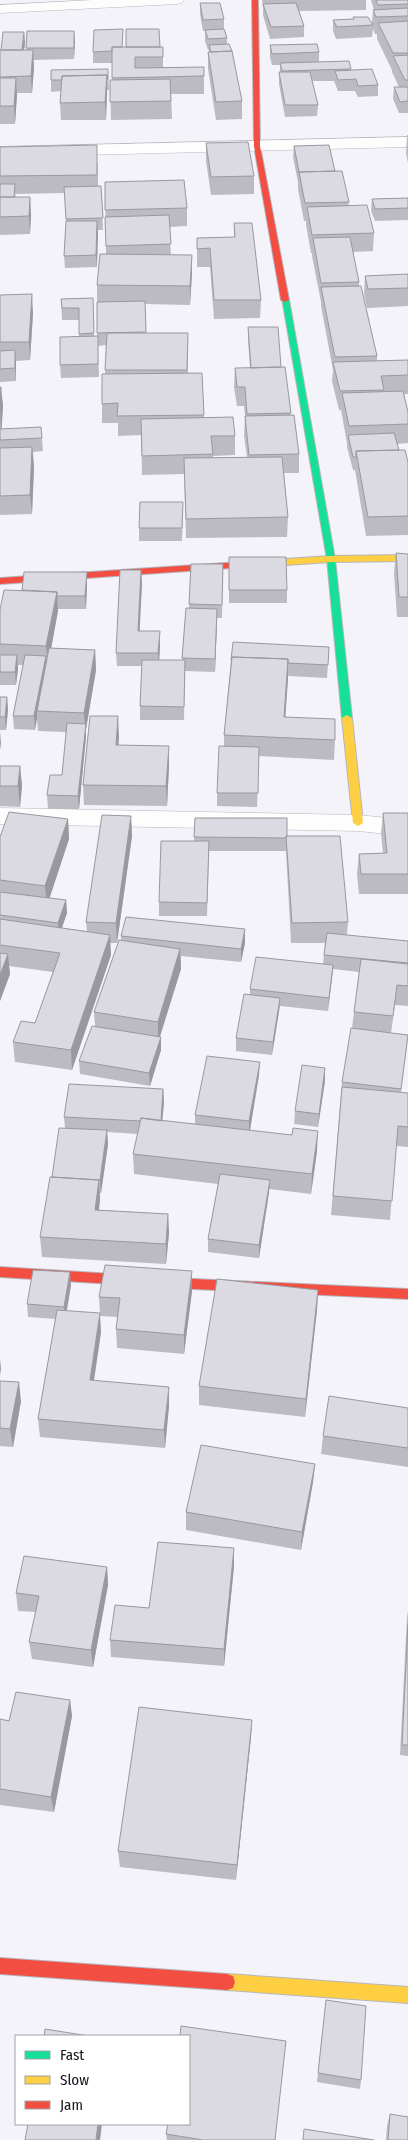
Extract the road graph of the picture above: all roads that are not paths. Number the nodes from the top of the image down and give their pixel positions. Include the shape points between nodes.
1 (177, 0) edge
2 (255, 0) edge
3 (0, 9) edge
4 (408, 142) edge
5 (257, 146) junction
6 (0, 152) edge
7 (408, 558) edge
8 (332, 559) junction
9 (0, 581) edge
10 (0, 816) edge
11 (358, 823) junction
12 (408, 828) edge
13 (0, 1272) edge
14 (408, 1294) edge
15 (0, 1966) edge
16 (408, 1995) edge

1 - 3 street
2 - 5 street
4 - 5 street
5 - 6 street
5 - 8 street
7 - 8 street
8 - 9 street
8 - 11 street
10 - 11 street
11 - 12 street
13 - 14 street
15 - 16 street

